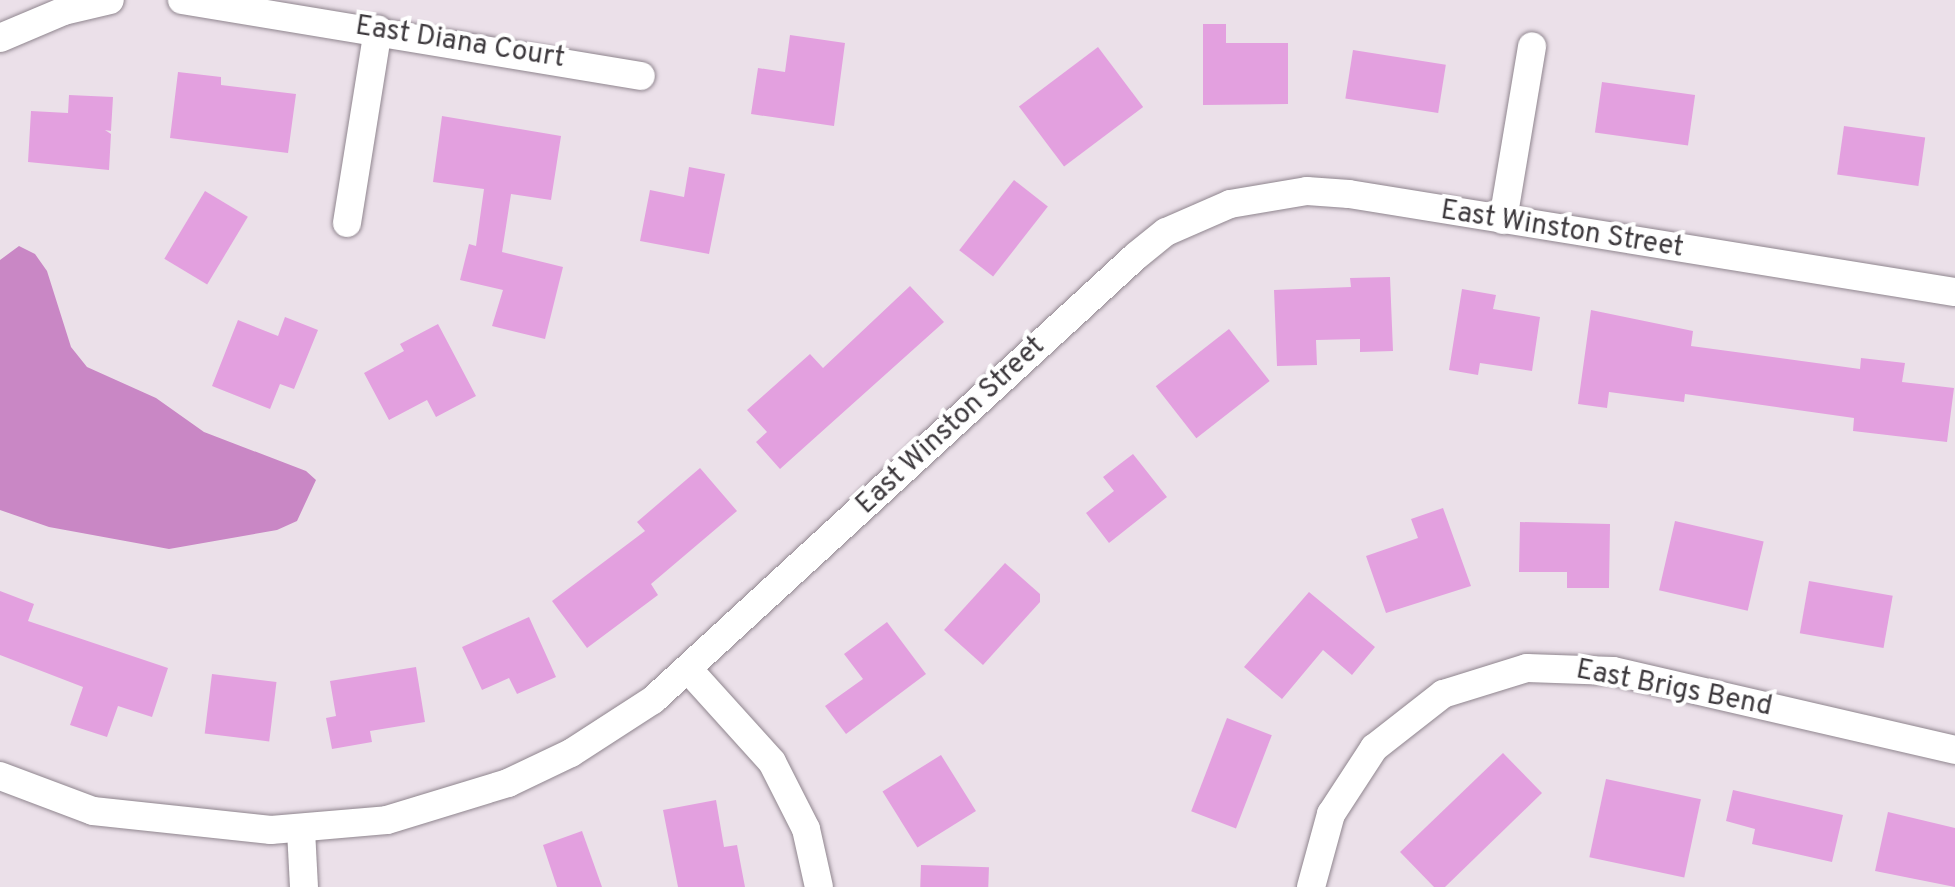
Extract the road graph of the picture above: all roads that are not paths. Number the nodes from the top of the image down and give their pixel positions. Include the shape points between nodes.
1 (110, 0) edge
2 (182, 0) edge
3 (378, 29) junction
4 (0, 38) edge
5 (1532, 46) dead end
6 (641, 76) dead end
7 (1503, 220) junction
8 (347, 223) dead end
9 (1955, 292) edge
10 (688, 669) junction
11 (1955, 750) edge
12 (0, 776) edge
13 (301, 830) junction
14 (304, 887) edge
15 (819, 887) edge
16 (1311, 887) edge

1 - 4 street via 64,11
2 - 3 street, East Diana Court
3 - 6 street, East Diana Court
3 - 8 street
5 - 7 street
7 - 9 street, East Winston Street
7 - 10 street, East Winston Street via 1307,191 1230,204 1166,232
10 - 13 street, East Winston Street via 612,729 508,783 387,820
10 - 15 street via 772,762 806,829
11 - 16 street, East Brigs Bend via 1613,671 1527,668 1443,694 1374,748 1331,814
12 - 13 street, East Winston Street via 93,811
13 - 14 street

